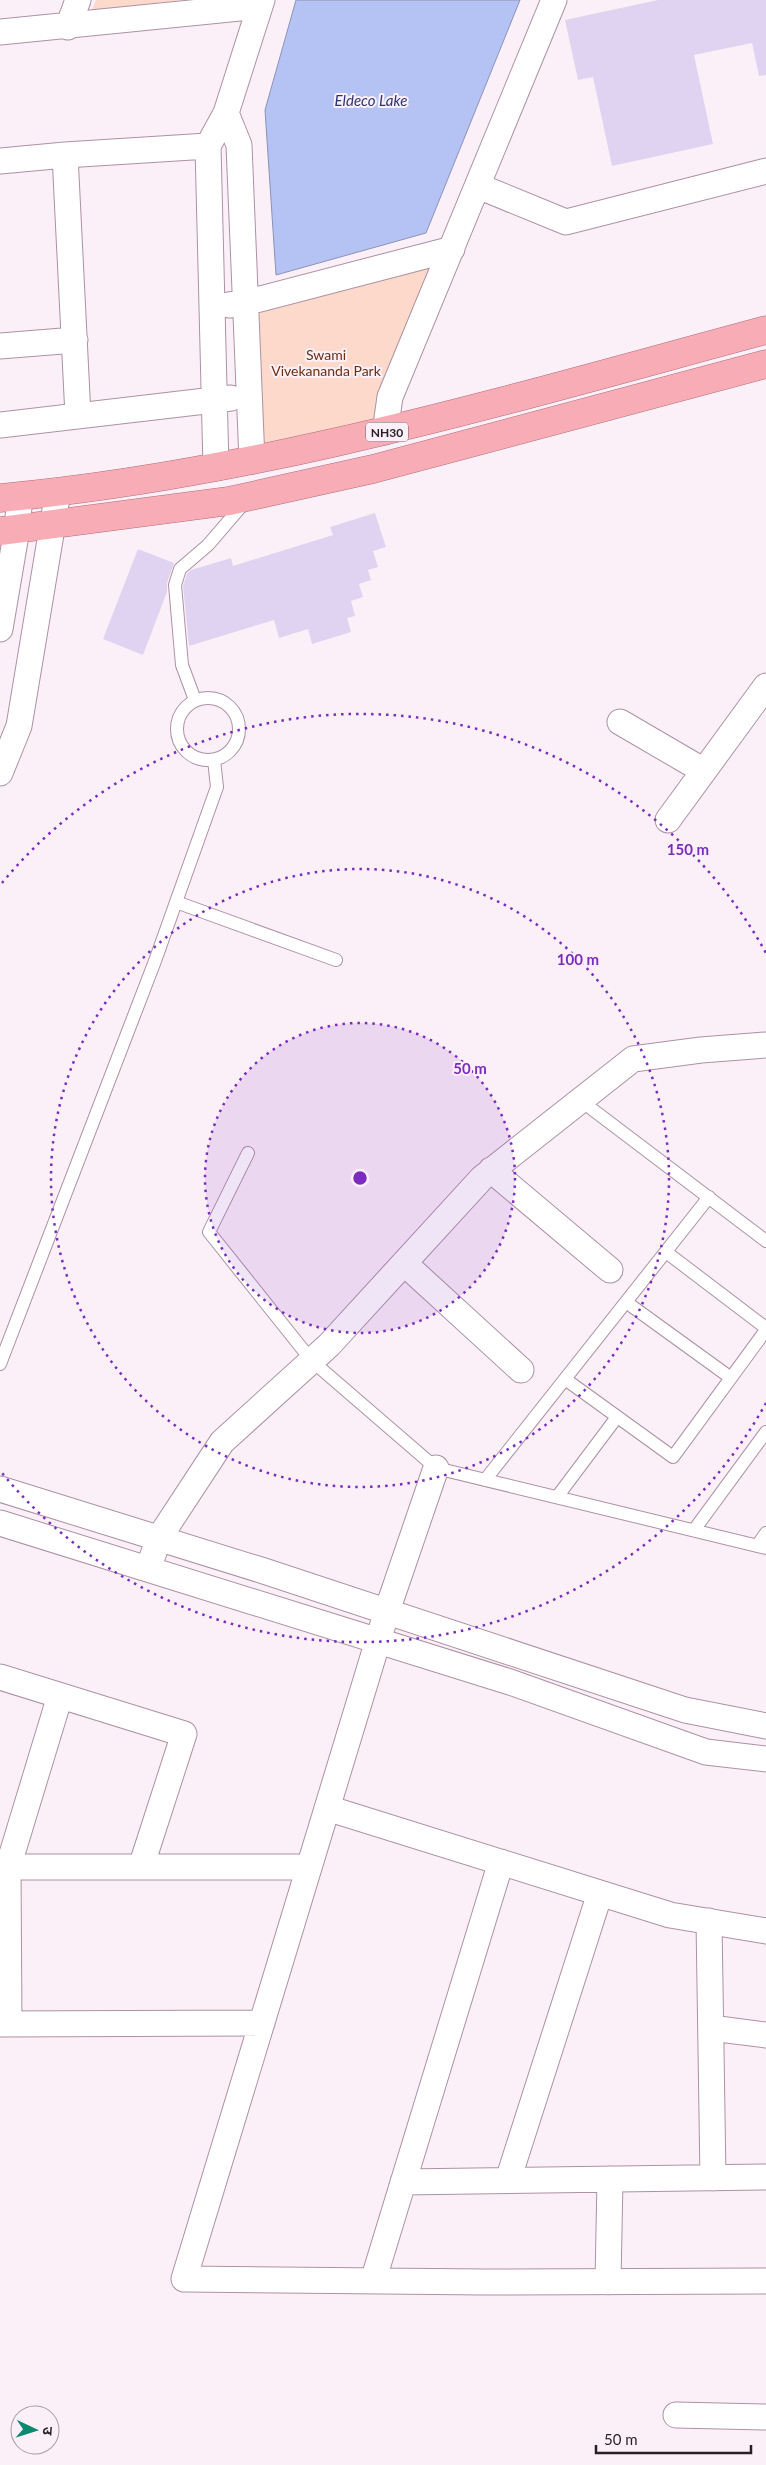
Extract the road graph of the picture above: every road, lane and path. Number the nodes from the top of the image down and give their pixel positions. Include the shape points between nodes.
1 (78, 0) edge
2 (554, 0) edge
3 (261, 3) edge
4 (68, 27) junction
5 (0, 32) edge
6 (226, 113) junction
7 (208, 146) junction
8 (66, 155) junction
9 (0, 162) edge
10 (766, 171) edge
11 (478, 186) junction
12 (452, 249) junction
13 (245, 303) junction
14 (212, 308) junction
15 (766, 330) edge
16 (75, 340) junction
17 (0, 346) edge
18 (766, 364) edge
19 (249, 396) junction
20 (214, 400) junction
21 (78, 416) junction
22 (0, 425) edge
23 (384, 432) junction
24 (252, 461) junction
25 (216, 468) junction
26 (58, 492) junction
27 (250, 496) junction
28 (10, 497) edge
29 (52, 525) junction
30 (8, 530) edge
31 (0, 629) edge
32 (766, 686) edge
33 (195, 700) junction
34 (620, 722) dead end
35 (214, 760) junction
36 (704, 770) junction
37 (0, 773) edge
38 (668, 820) dead end
39 (176, 902) junction
40 (336, 960) dead end
41 (766, 1045) edge
42 (580, 1100) junction
43 (248, 1153) dead end
44 (491, 1170) junction
45 (709, 1197) junction
46 (766, 1241) edge
47 (666, 1252) junction
48 (404, 1263) junction
49 (610, 1270) dead end
50 (626, 1302) junction
51 (766, 1329) edge
52 (312, 1361) junction
53 (0, 1364) edge
54 (521, 1370) dead end
55 (731, 1378) junction
56 (565, 1379) junction
57 (617, 1416) junction
58 (766, 1432) edge
59 (436, 1468) junction
60 (485, 1480) junction
61 (0, 1489) edge
62 (556, 1497) junction
63 (0, 1522) edge
64 (694, 1530) junction
65 (766, 1533) edge
66 (159, 1538) junction
67 (761, 1547) edge
68 (148, 1569) junction
69 (386, 1611) junction
70 (378, 1640) junction
71 (0, 1677) edge
72 (60, 1696) junction
73 (766, 1726) edge
74 (766, 1759) edge
75 (327, 1808) junction
76 (501, 1862) junction
77 (4, 1867) edge
78 (141, 1867) junction
79 (309, 1867) junction
80 (600, 1893) junction
81 (709, 1922) junction
82 (766, 1931) edge
83 (262, 2023) junction
84 (4, 2024) edge
85 (711, 2028) junction
86 (766, 2035) edge
87 (766, 2177) edge
88 (714, 2178) junction
89 (610, 2179) junction
90 (508, 2180) junction
91 (403, 2182) junction
92 (373, 2281) junction
93 (766, 2281) edge
94 (608, 2282) junction
95 (676, 2415) dead end
96 (766, 2417) edge

1 - 4 street
2 - 11 street
3 - 4 street
3 - 6 street
4 - 5 street
6 - 7 street
6 - 13 street via 239,145
7 - 8 street
7 - 14 street
8 - 9 street
8 - 16 street
10 - 11 street via 566,222
11 - 12 street
12 - 13 street
12 - 23 street via 390,397
13 - 14 street
13 - 19 street
14 - 20 street
15 - 23 highway, NH30
16 - 17 street
16 - 21 street
18 - 27 highway, NH30 via 373,469
19 - 20 street
19 - 24 street
20 - 21 street
20 - 25 street
21 - 22 street
23 - 24 highway, NH30
24 - 25 highway, NH30
25 - 26 highway, NH30
26 - 28 highway, NH30
26 - 29 street
27 - 29 highway, NH30
27 - 33 lane via 208,544 180,569 176,585 182,665
28 - 30 street
29 - 30 highway, NH30
29 - 37 street via 19,726
30 - 31 street
32 - 36 street
33 - 35 lane via 184,708 178,719 176,732 180,745 189,755 201,760
33 - 35 lane via 208,697 221,700 238,719 235,745 226,755
34 - 36 street
35 - 39 lane via 217,787
36 - 38 street
39 - 40 lane
39 - 53 lane
41 - 42 street via 633,1059
42 - 44 street
42 - 45 lane
43 - 52 lane via 209,1232
44 - 48 street
44 - 49 street
45 - 46 lane
45 - 47 lane
47 - 50 lane
47 - 51 lane
48 - 52 street
48 - 54 street
50 - 55 lane
50 - 56 lane
51 - 55 lane
52 - 59 lane
52 - 66 street via 222,1442
55 - 57 lane via 673,1457
56 - 57 lane
56 - 60 lane
57 - 62 lane
58 - 64 lane
59 - 60 lane
59 - 69 street
60 - 62 lane
61 - 66 street
62 - 64 lane
63 - 68 street
64 - 67 lane
65 - 67 lane
66 - 68 street
66 - 69 street
68 - 70 street
69 - 70 street
69 - 73 street via 686,1710
70 - 74 street via 510,1682 706,1752
70 - 75 street
71 - 72 street
72 - 77 street
72 - 78 street via 184,1734
75 - 76 street
75 - 79 street
76 - 80 street
76 - 91 street
77 - 78 street
77 - 84 street
78 - 79 street
79 - 83 street
80 - 81 street via 670,1915
80 - 90 street
81 - 82 street
81 - 85 street
83 - 84 street
83 - 92 street via 184,2280
85 - 86 street
85 - 88 street
87 - 88 street
88 - 89 street
89 - 90 street
89 - 94 street
90 - 91 street
91 - 92 street
92 - 94 street
93 - 94 street
95 - 96 street

